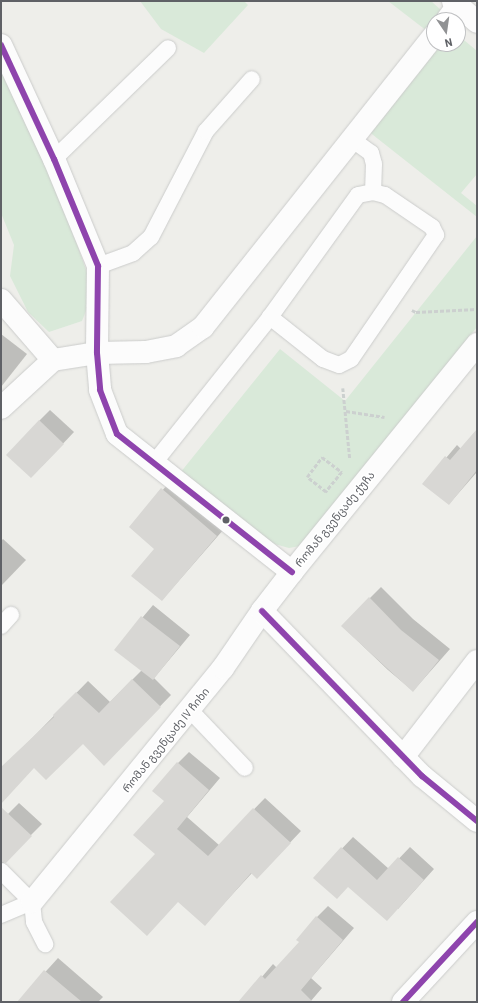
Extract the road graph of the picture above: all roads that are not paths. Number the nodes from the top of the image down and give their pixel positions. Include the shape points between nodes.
1 (453, 9) edge
2 (477, 22) edge
3 (1, 45) edge
4 (426, 46) edge
5 (168, 48) dead end
6 (252, 79) dead end
7 (352, 140) junction
8 (54, 159) junction
9 (373, 192) junction
10 (98, 266) junction
11 (1, 300) edge
12 (270, 318) junction
13 (477, 344) edge
14 (97, 352) junction
15 (53, 360) junction
16 (1, 408) edge
17 (154, 463) junction
18 (292, 572) junction
19 (262, 610) junction
20 (477, 661) edge
21 (189, 710) junction
22 (403, 757) junction
23 (244, 768) dead end
24 (477, 821) edge
25 (1, 871) edge
26 (32, 902) junction
27 (1, 915) edge
28 (476, 930) edge
29 (45, 944) dead end
30 (403, 1002) edge

1 - 2 street
3 - 8 street, რომან გვენცაძე ქუჩა
4 - 7 street
5 - 8 lane
6 - 10 lane via 206,130 151,237 134,253
7 - 9 lane via 371,153
7 - 14 street via 203,327 176,346 146,352
8 - 10 street, რომან გვენცაძე ქუჩა
9 - 12 lane via 358,195
9 - 12 lane via 385,195 432,228 436,235 351,359 339,365 323,359
10 - 14 street, რომან გვენცაძე ქუჩა
11 - 15 street
12 - 17 lane
13 - 18 street, რომან გვენცაძე ქუჩა
14 - 15 street
14 - 17 street, რომან გვენცაძე ქუჩა via 100,390 117,434
15 - 16 street
17 - 18 street, რომან გვენცაძე ქუჩა
18 - 19 street, რომან გვენცაძე IV ჩიხი
19 - 21 street, რომან გვენცაძე IV ჩიხი via 223,668
19 - 22 street
20 - 22 street
21 - 23 lane
21 - 26 street, რომან გვენცაძე IV ჩიხი via 110,810
22 - 24 street
25 - 26 lane
26 - 27 lane
26 - 29 lane via 34,922
28 - 30 street

